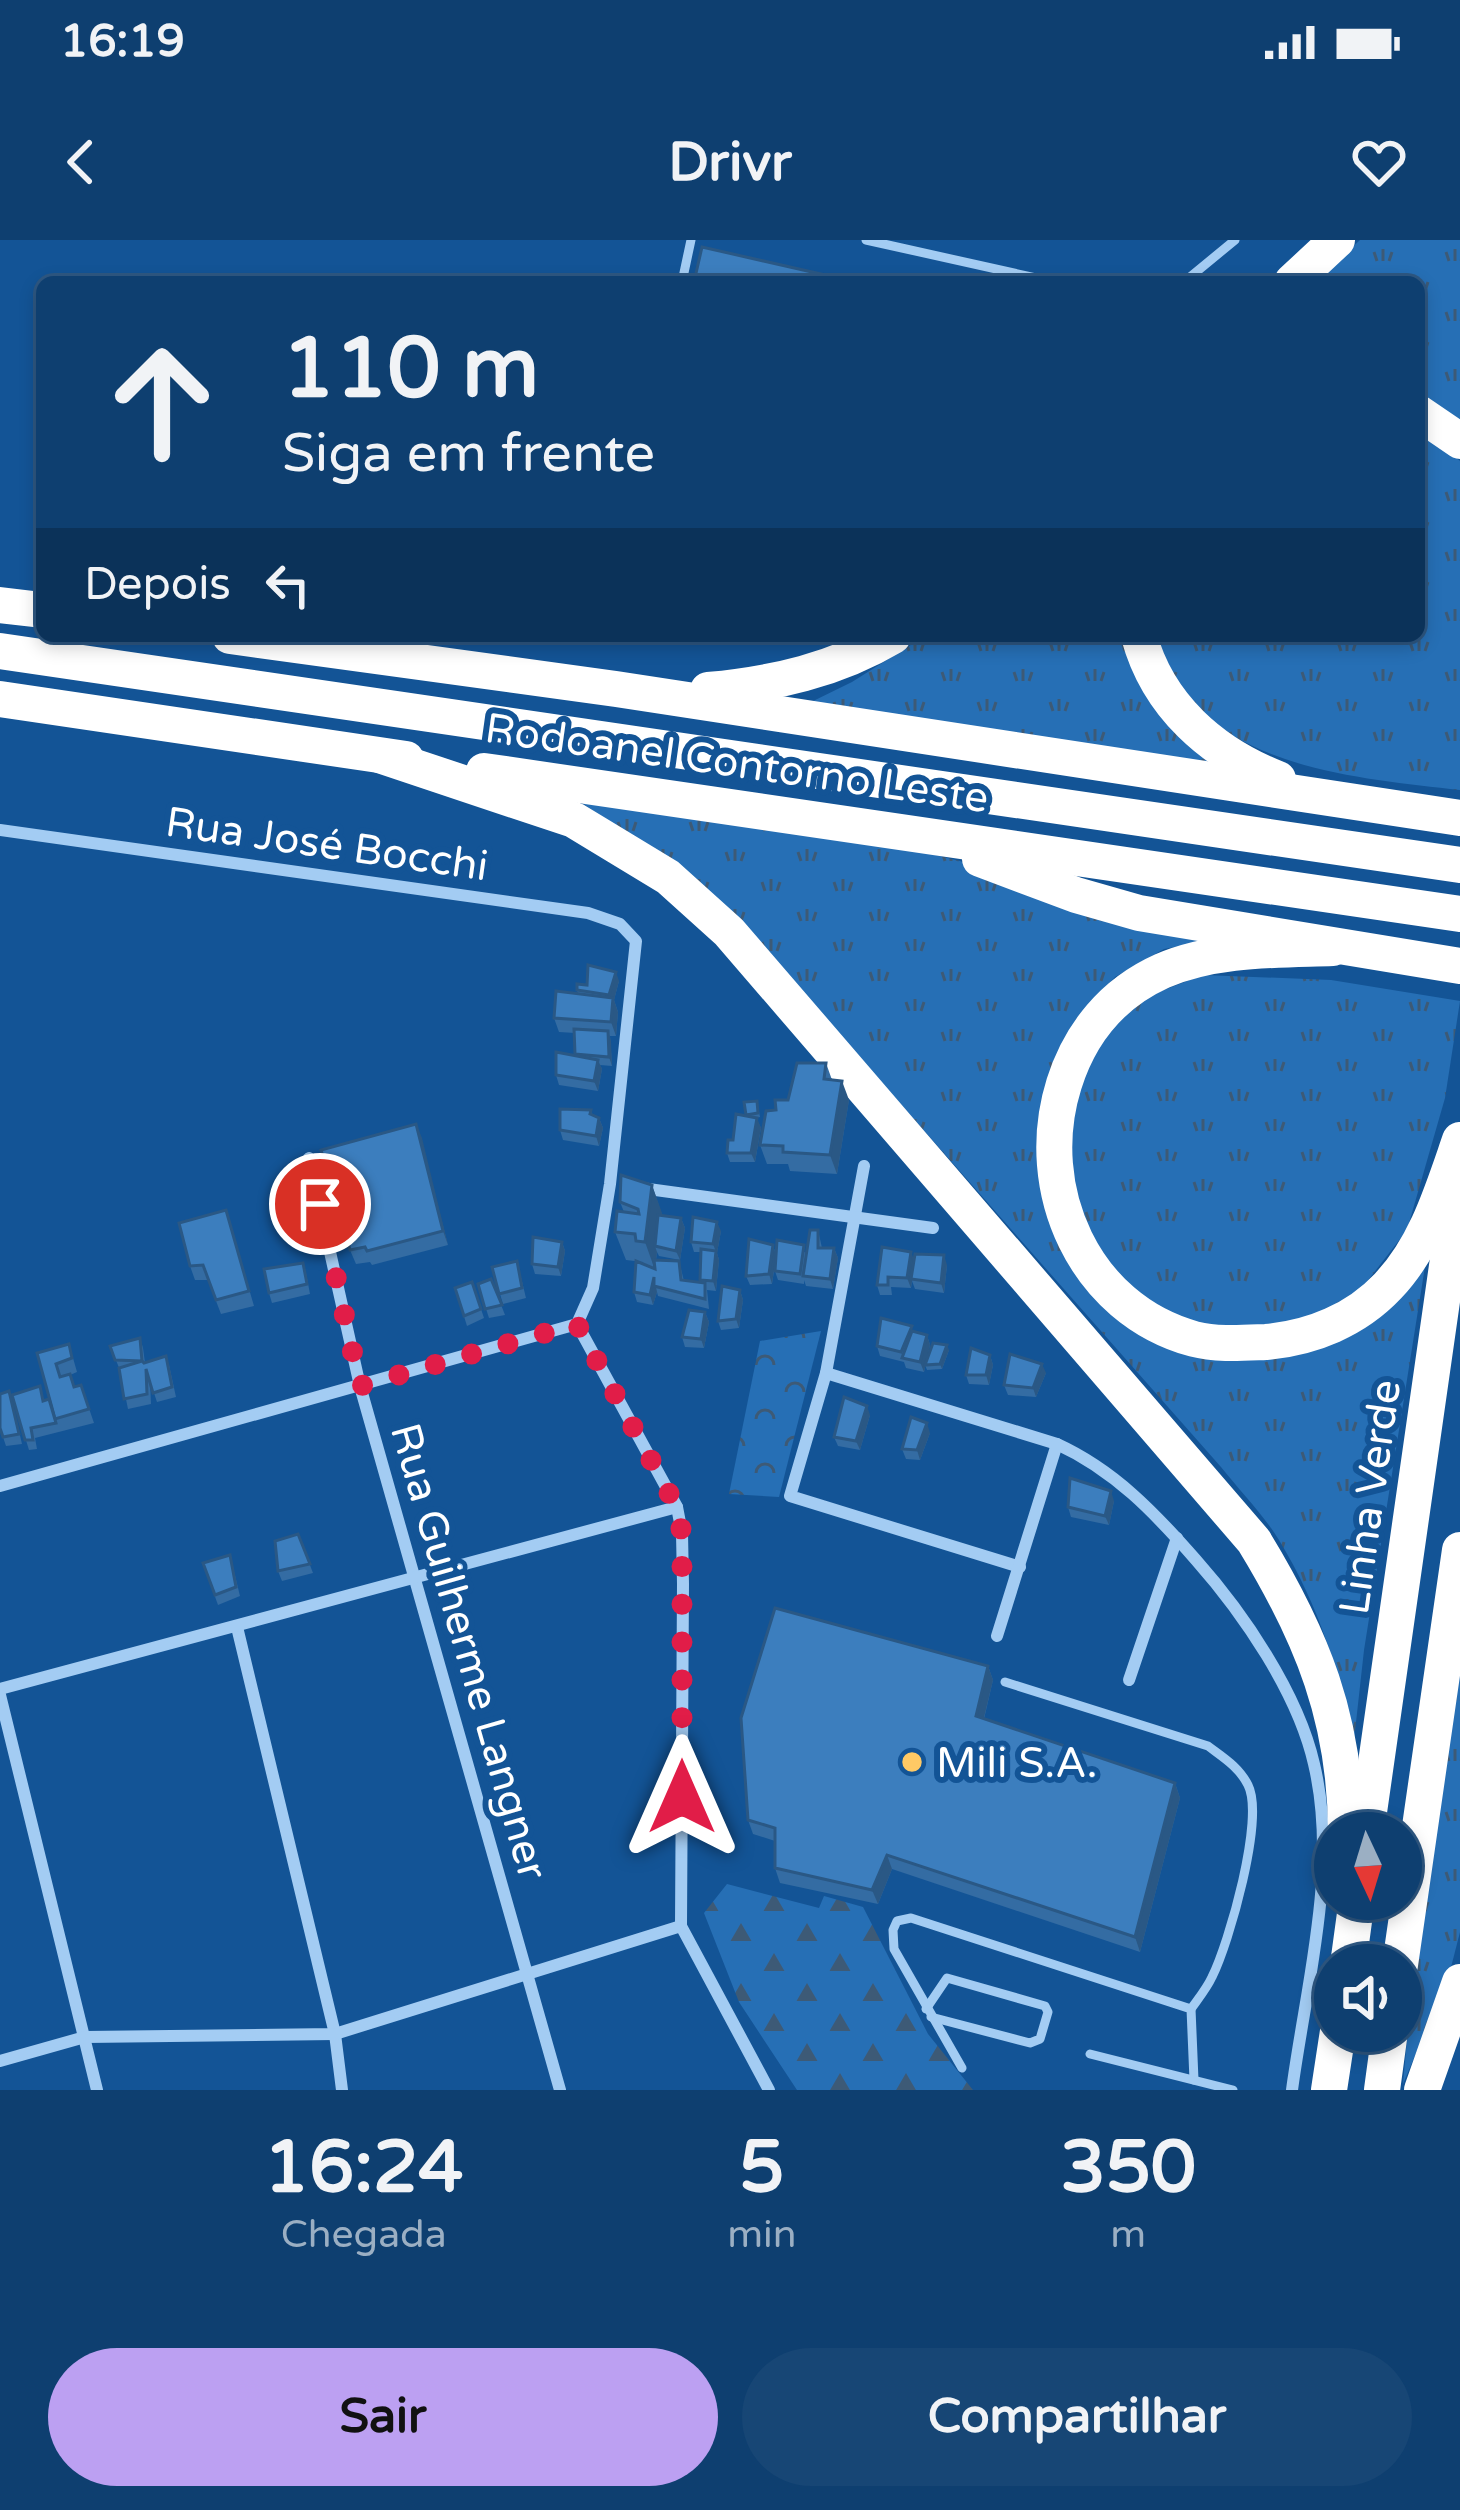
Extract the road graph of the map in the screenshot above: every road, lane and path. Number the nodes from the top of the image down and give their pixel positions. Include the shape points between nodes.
1 (691, 240) edge
2 (866, 240) edge
3 (941, 240) edge
4 (1234, 240) edge
5 (1337, 240) edge
6 (938, 256) junction
7 (683, 276) edge
8 (1027, 276) edge
9 (1191, 276) edge
10 (1298, 276) edge
11 (1425, 417) edge
12 (1460, 441) edge
13 (0, 605) edge
14 (36, 609) edge
15 (274, 642) edge
16 (881, 642) edge
17 (1141, 642) edge
18 (0, 651) edge
19 (616, 689) junction
20 (0, 699) edge
21 (382, 755) junction
22 (1198, 780) junction
23 (882, 781) junction
24 (1338, 801) junction
25 (1460, 818) edge
26 (0, 830) edge
27 (897, 831) junction
28 (1460, 865) edge
29 (1460, 914) edge
30 (1333, 948) junction
31 (1460, 966) edge
32 (1460, 1140) edge
33 (309, 1158) dead end
34 (864, 1166) dead end
35 (1460, 1174) edge
36 (610, 1184) junction
37 (854, 1218) junction
38 (933, 1228) dead end
39 (577, 1324) junction
40 (826, 1373) junction
41 (360, 1386) junction
42 (1057, 1444) junction
43 (0, 1486) edge
44 (677, 1508) junction
45 (1177, 1538) junction
46 (1460, 1550) edge
47 (1020, 1568) junction
48 (414, 1575) junction
49 (237, 1627) junction
50 (997, 1636) dead end
51 (1129, 1680) dead end
52 (1006, 1682) dead end
53 (0, 1692) edge
54 (1346, 1812) edge
55 (1369, 1812) edge
56 (681, 1926) junction
57 (1403, 1944) edge
58 (527, 1974) junction
59 (1460, 1982) edge
60 (1191, 2008) junction
61 (929, 2013) junction
62 (335, 2034) junction
63 (85, 2037) junction
64 (1335, 2052) edge
65 (1387, 2052) edge
66 (1090, 2054) dead end
67 (0, 2061) edge
68 (962, 2068) dead end
69 (1194, 2080) junction
70 (98, 2090) edge
71 (342, 2090) edge
72 (560, 2090) edge
73 (769, 2090) edge
74 (1232, 2090) edge
75 (1292, 2090) edge
76 (1329, 2090) edge
77 (1382, 2090) edge
78 (1422, 2090) edge

1 - 7 lane
2 - 6 lane
3 - 6 lane
4 - 9 lane
5 - 10 highway
6 - 8 lane
11 - 12 highway
13 - 14 highway
15 - 19 highway
16 - 19 highway via 754,686
17 - 24 highway via 1159,685 1207,741 1238,762
18 - 23 highway, Rodoanel Contorno Leste
19 - 22 highway
20 - 21 highway, Rodoanel Contorno Leste
21 - 27 highway, Rodoanel Contorno Leste
21 - 54 highway via 574,820 644,860 729,932 1254,1540 1327,1689
22 - 23 highway
22 - 24 highway
23 - 28 highway, Rodoanel Contorno Leste
24 - 25 highway
26 - 36 street, Rua José Bocchi via 588,913 620,924 636,940
27 - 29 highway, Rodoanel Contorno Leste
27 - 30 highway via 1106,904
30 - 31 highway
30 - 32 highway via 1184,963 1130,988 1086,1034 1059,1100 1054,1136 1060,1206 1084,1259 1134,1310 1198,1340 1234,1344 1314,1333 1390,1284 1425,1234
33 - 41 street, Rua Guilherme Langner
34 - 37 street
35 - 55 highway, Linha Verde
36 - 37 street
36 - 39 street via 592,1288
37 - 38 street
37 - 40 street
39 - 41 street
39 - 44 street
40 - 42 street
40 - 47 street via 790,1496
41 - 43 street
41 - 48 street, Rua Guilherme Langner
42 - 45 street via 1119,1480
42 - 47 street
44 - 48 street
44 - 56 street
45 - 51 street
45 - 75 street via 1253,1635 1313,1758 1323,1843
46 - 57 highway
47 - 50 street
48 - 49 street
48 - 58 street, Rua Guilherme Langner
49 - 53 street
49 - 62 street
52 - 60 lane via 1208,1746 1250,1788 1253,1842 1214,1975
53 - 63 street
56 - 58 street
56 - 73 street
58 - 62 street
58 - 72 street, Rua Guilherme Langner
59 - 78 highway
60 - 61 lane via 911,1918 897,1921 894,1949
60 - 69 lane
61 - 61 lane via 1030,2043 1040,2039 1048,2012 947,1978
61 - 68 lane
62 - 63 street
62 - 71 street
63 - 67 street
63 - 70 street
64 - 76 highway
65 - 77 highway
66 - 69 lane
69 - 74 lane

